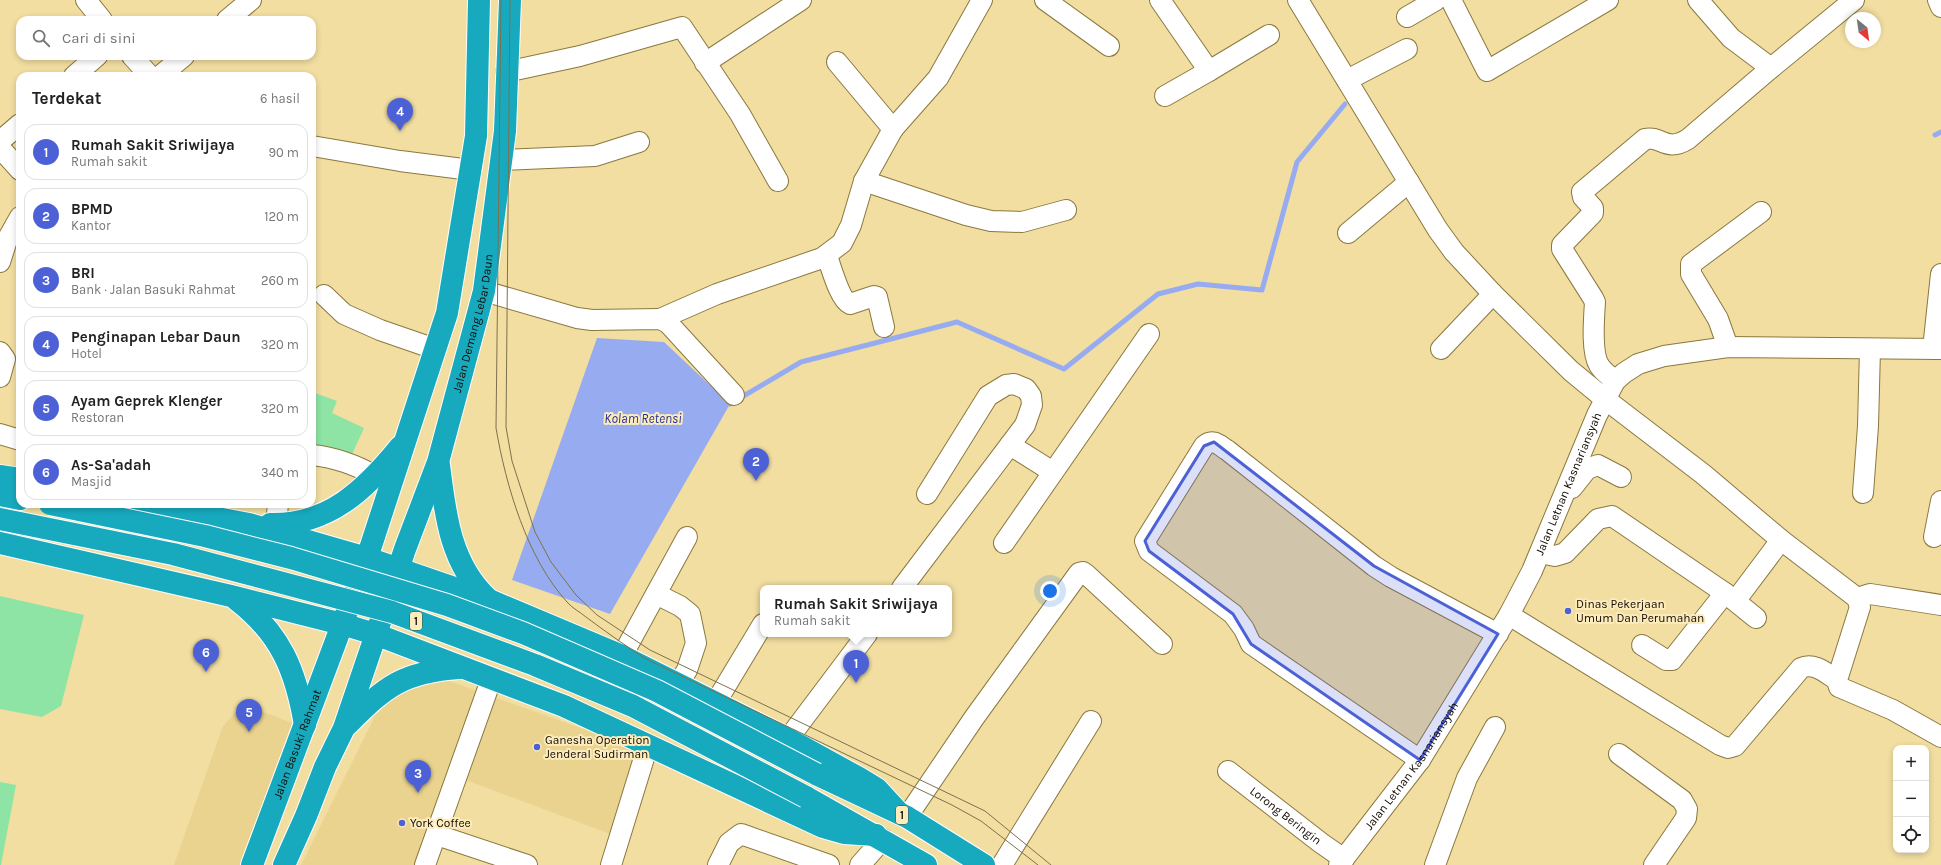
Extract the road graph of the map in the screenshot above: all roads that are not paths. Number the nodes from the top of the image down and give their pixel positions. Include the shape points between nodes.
1 (86, 0) edge
2 (252, 0) edge
3 (479, 0) edge
4 (510, 0) edge
5 (801, 0) edge
6 (982, 0) edge
7 (1045, 0) edge
8 (1160, 0) edge
9 (1298, 0) edge
10 (1436, 0) edge
11 (1451, 0) edge
12 (1608, 0) edge
13 (1854, 0) edge
14 (1938, 0) edge
15 (1707, 3) edge
16 (1941, 7) edge
17 (99, 16) edge
18 (232, 16) edge
19 (1407, 17) dead end
20 (1269, 35) dead end
21 (1109, 46) dead end
22 (1407, 49) dead end
23 (92, 60) edge
24 (136, 60) edge
25 (179, 60) edge
26 (837, 62) dead end
27 (705, 63) junction
28 (1770, 68) junction
29 (1208, 71) junction
30 (79, 72) edge
31 (146, 72) edge
32 (165, 72) edge
33 (506, 72) junction
34 (1347, 80) junction
35 (1165, 96) dead end
36 (16, 127) edge
37 (894, 129) junction
38 (0, 141) edge
39 (639, 142) dead end
40 (316, 147) edge
41 (0, 148) edge
42 (501, 160) junction
43 (16, 166) edge
44 (471, 170) junction
45 (778, 181) dead end
46 (864, 181) junction
47 (1409, 182) junction
48 (1066, 210) dead end
49 (1761, 212) dead end
50 (16, 224) edge
51 (1348, 232) dead end
52 (827, 256) junction
53 (0, 262) edge
54 (1941, 274) edge
55 (484, 291) junction
56 (1493, 294) junction
57 (324, 295) dead end
58 (660, 318) junction
59 (884, 327) dead end
60 (1149, 334) dead end
61 (1728, 347) junction
62 (435, 349) junction
63 (1440, 349) dead end
64 (1870, 349) junction
65 (1937, 349) edge
66 (0, 352) edge
67 (0, 377) edge
68 (1615, 381) junction
69 (734, 395) dead end
70 (1604, 399) junction
71 (0, 434) edge
72 (407, 438) junction
73 (16, 439) edge
74 (1010, 445) junction
75 (316, 455) edge
76 (438, 462) junction
77 (1053, 472) junction
78 (0, 476) edge
79 (375, 476) junction
80 (1621, 477) dead end
81 (16, 478) edge
82 (1863, 493) dead end
83 (927, 494) dead end
84 (0, 495) edge
85 (16, 497) edge
86 (1563, 499) junction
87 (1941, 502) edge
88 (69, 508) edge
89 (160, 508) edge
90 (277, 514) edge
91 (197, 516) junction
92 (0, 519) edge
93 (249, 524) junction
94 (687, 537) dead end
95 (1934, 537) dead end
96 (1781, 540) junction
97 (1004, 543) dead end
98 (0, 544) edge
99 (1540, 553) junction
100 (367, 558) junction
101 (398, 568) junction
102 (179, 584) junction
103 (904, 585) edge
104 (656, 594) junction
105 (231, 596) junction
106 (1730, 597) junction
107 (1857, 598) junction
108 (489, 600) junction
109 (1941, 605) edge
110 (1509, 615) junction
111 (1756, 618) dead end
112 (342, 624) junction
113 (760, 629) edge
114 (375, 634) junction
115 (1498, 634) junction
116 (865, 637) edge
117 (593, 642) junction
118 (1162, 644) dead end
119 (1642, 645) dead end
120 (622, 656) junction
121 (462, 668) junction
122 (491, 680) junction
123 (1837, 680) junction
124 (679, 683) junction
125 (716, 702) junction
126 (564, 706) junction
127 (1091, 721) dead end
128 (305, 725) junction
129 (1495, 727) dead end
130 (344, 728) junction
131 (1941, 737) edge
132 (788, 739) junction
133 (648, 745) junction
134 (1619, 754) dead end
135 (1420, 760) junction
136 (1228, 771) dead end
137 (903, 815) junction
138 (437, 834) junction
139 (879, 837) junction
140 (1342, 862) edge
141 (252, 865) edge
142 (284, 865) edge
143 (425, 865) edge
144 (527, 865) edge
145 (611, 865) edge
146 (718, 865) edge
147 (829, 865) edge
148 (860, 865) edge
149 (926, 865) edge
150 (984, 865) edge
151 (1002, 865) edge
152 (1435, 865) edge
153 (1654, 865) edge

1 - 17 street
2 - 18 street
3 - 44 highway via 476,136
4 - 33 highway, Jalan Demang Lebar Daun
5 - 27 street
6 - 37 street via 938,78
7 - 21 street
8 - 29 street
9 - 34 street
10 - 19 street
11 - 12 street via 1487,71
13 - 28 street
14 - 16 street
15 - 28 street via 1731,38
20 - 29 street
22 - 34 street
23 - 30 street
24 - 31 street
25 - 32 street
26 - 37 street
27 - 33 street via 686,31 680,27 580,56
27 - 45 street via 740,114
28 - 68 street via 1688,139 1672,146 1653,139 1644,140 1582,192 1583,197 1593,208 1593,213 1562,245 1562,249 1593,298 1596,358 1602,370
29 - 35 street
33 - 42 highway, Jalan Demang Lebar Daun via 505,131
34 - 47 street
36 - 38 street
37 - 46 street
39 - 42 street via 595,156
40 - 44 street
41 - 43 street
42 - 55 highway, Jalan Demang Lebar Daun
44 - 62 highway via 447,313
46 - 48 street via 991,221 1022,222
46 - 52 street via 851,225 842,243
47 - 51 street
47 - 56 street via 1446,242
49 - 61 street via 1690,267 1691,274 1718,319
50 - 53 street via 7,240
52 - 58 street via 717,294
52 - 59 street via 846,302 850,304 877,297
54 - 65 street
55 - 58 street via 577,318
55 - 76 highway, Jalan Demang Lebar Daun
56 - 63 street
56 - 70 street via 1558,360
57 - 62 street via 344,314 380,330
58 - 69 street via 668,323
60 - 77 street
61 - 64 street, Jalan Letnan Kasnariansyah
61 - 68 street, Jalan Letnan Kasnariansyah via 1664,356 1647,361 1631,368
62 - 72 highway
64 - 65 street, Jalan Letnan Kasnariansyah
64 - 82 street
66 - 67 street via 5,359
68 - 70 street, Jalan Letnan Kasnariansyah
70 - 86 street, Jalan Letnan Kasnariansyah via 1584,441
70 - 96 street via 1703,474
71 - 73 street
72 - 79 highway
72 - 100 highway
74 - 77 street
74 - 83 street via 1025,425 1032,405 1031,396 1026,389 1014,384 1006,385 988,396
74 - 103 street
75 - 79 street via 363,469
76 - 101 highway, Jalan Demang Lebar Daun
76 - 108 highway via 444,506 456,550 471,581
77 - 97 street
78 - 81 highway
79 - 90 highway via 342,503 316,517 298,523
80 - 86 street via 1598,465 1592,467 1587,469
84 - 85 highway
86 - 99 street, Jalan Letnan Kasnariansyah
87 - 95 street
88 - 137 highway, 1, bridge via 205,536 291,558 447,605 523,633 656,691 816,774
89 - 91 highway
90 - 93 highway
91 - 93 highway
91 - 102 highway via 215,535 217,551 214,564 211,571 200,578
92 - 139 highway, 1, bridge via 172,554 392,612 534,665 633,706
93 - 100 highway
94 - 104 street
96 - 106 street
96 - 107 street
98 - 102 highway
99 - 106 street via 1555,556 1565,553 1598,519 1612,516
99 - 110 street, Jalan Letnan Kasnariansyah
100 - 101 highway
100 - 112 highway
101 - 108 highway
101 - 114 highway, Jalan Demang Lebar Daun
102 - 105 highway
104 - 120 street
104 - 124 street via 690,614 696,643 687,670
105 - 112 highway
105 - 128 highway via 257,616 284,654 296,683
106 - 111 street
106 - 119 street via 1672,660 1666,660
107 - 109 street via 1870,594
107 - 123 street via 1860,607
108 - 117 highway
110 - 115 street, Jalan Letnan Kasnariansyah
110 - 123 street via 1728,748 1735,746 1801,668 1813,666
112 - 114 highway
112 - 128 highway, Jalan Basuki Rahmat
113 - 125 street
114 - 121 highway
114 - 130 highway
115 - 135 street, Jalan Letnan Kasnariansyah
115 - 135 street via 1391,578 1214,442 1204,446 1145,541 1149,551 1233,614 1251,644
116 - 132 street
117 - 120 highway
117 - 126 highway via 570,644 556,653 547,679 548,685
118 - 137 street via 1087,575 1079,573
120 - 124 highway
121 - 122 highway
121 - 130 highway via 435,670 399,682 368,703
122 - 126 highway
122 - 138 street
123 - 131 street via 1840,688 1893,710
124 - 125 highway
125 - 132 highway
126 - 133 highway
127 - 151 street
128 - 141 highway, Jalan Basuki Rahmat
129 - 152 street via 1467,778
130 - 142 highway
132 - 137 highway via 877,789
133 - 139 highway via 823,827 844,833
133 - 145 street
134 - 153 street via 1682,800 1687,809 1686,818
135 - 140 street, Jalan Letnan Kasnariansyah
136 - 140 street, Lorong Beringin
137 - 150 highway, 1
138 - 143 street
138 - 144 street
139 - 148 street
139 - 149 highway, 1
146 - 147 street via 729,843 741,834

